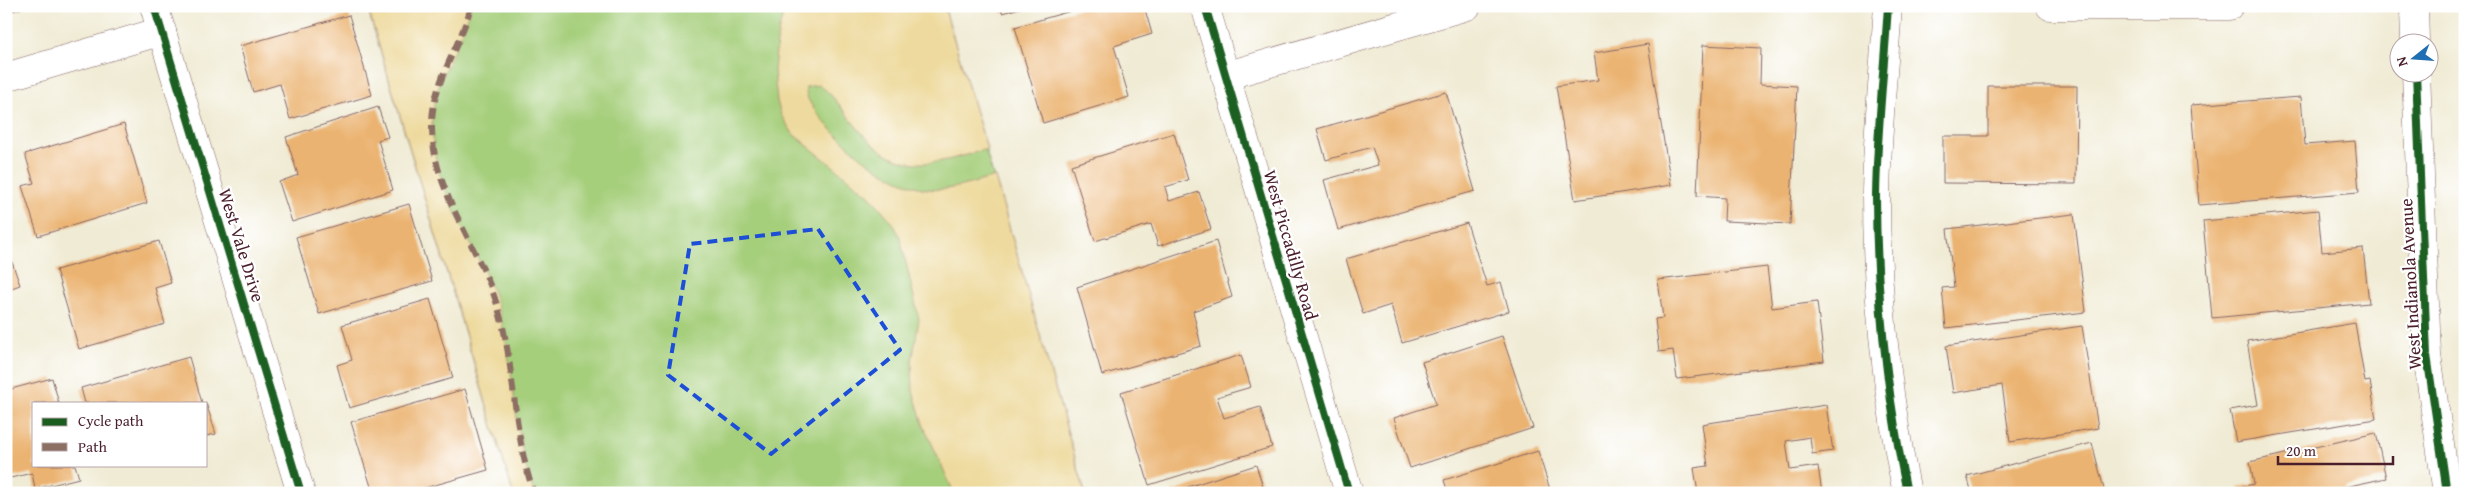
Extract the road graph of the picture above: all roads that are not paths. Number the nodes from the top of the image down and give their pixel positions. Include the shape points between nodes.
1 (1205, 6) edge
2 (1467, 6) edge
3 (1888, 6) edge
4 (2050, 6) edge
5 (2229, 6) edge
6 (2414, 6) edge
7 (158, 19) edge
8 (2415, 32) edge
9 (6, 76) edge
10 (1225, 76) junction
11 (2416, 82) edge
12 (294, 491) edge
13 (1348, 493) edge
14 (1907, 493) edge
15 (2447, 493) edge

1 - 10 street, West Piccadilly Road
2 - 10 street
3 - 14 street via 1876,242 1884,353
4 - 5 street
6 - 8 street
7 - 9 street
7 - 12 street, West Vale Drive
10 - 13 street, West Piccadilly Road
11 - 15 street, West Indianola Avenue via 2427,355

